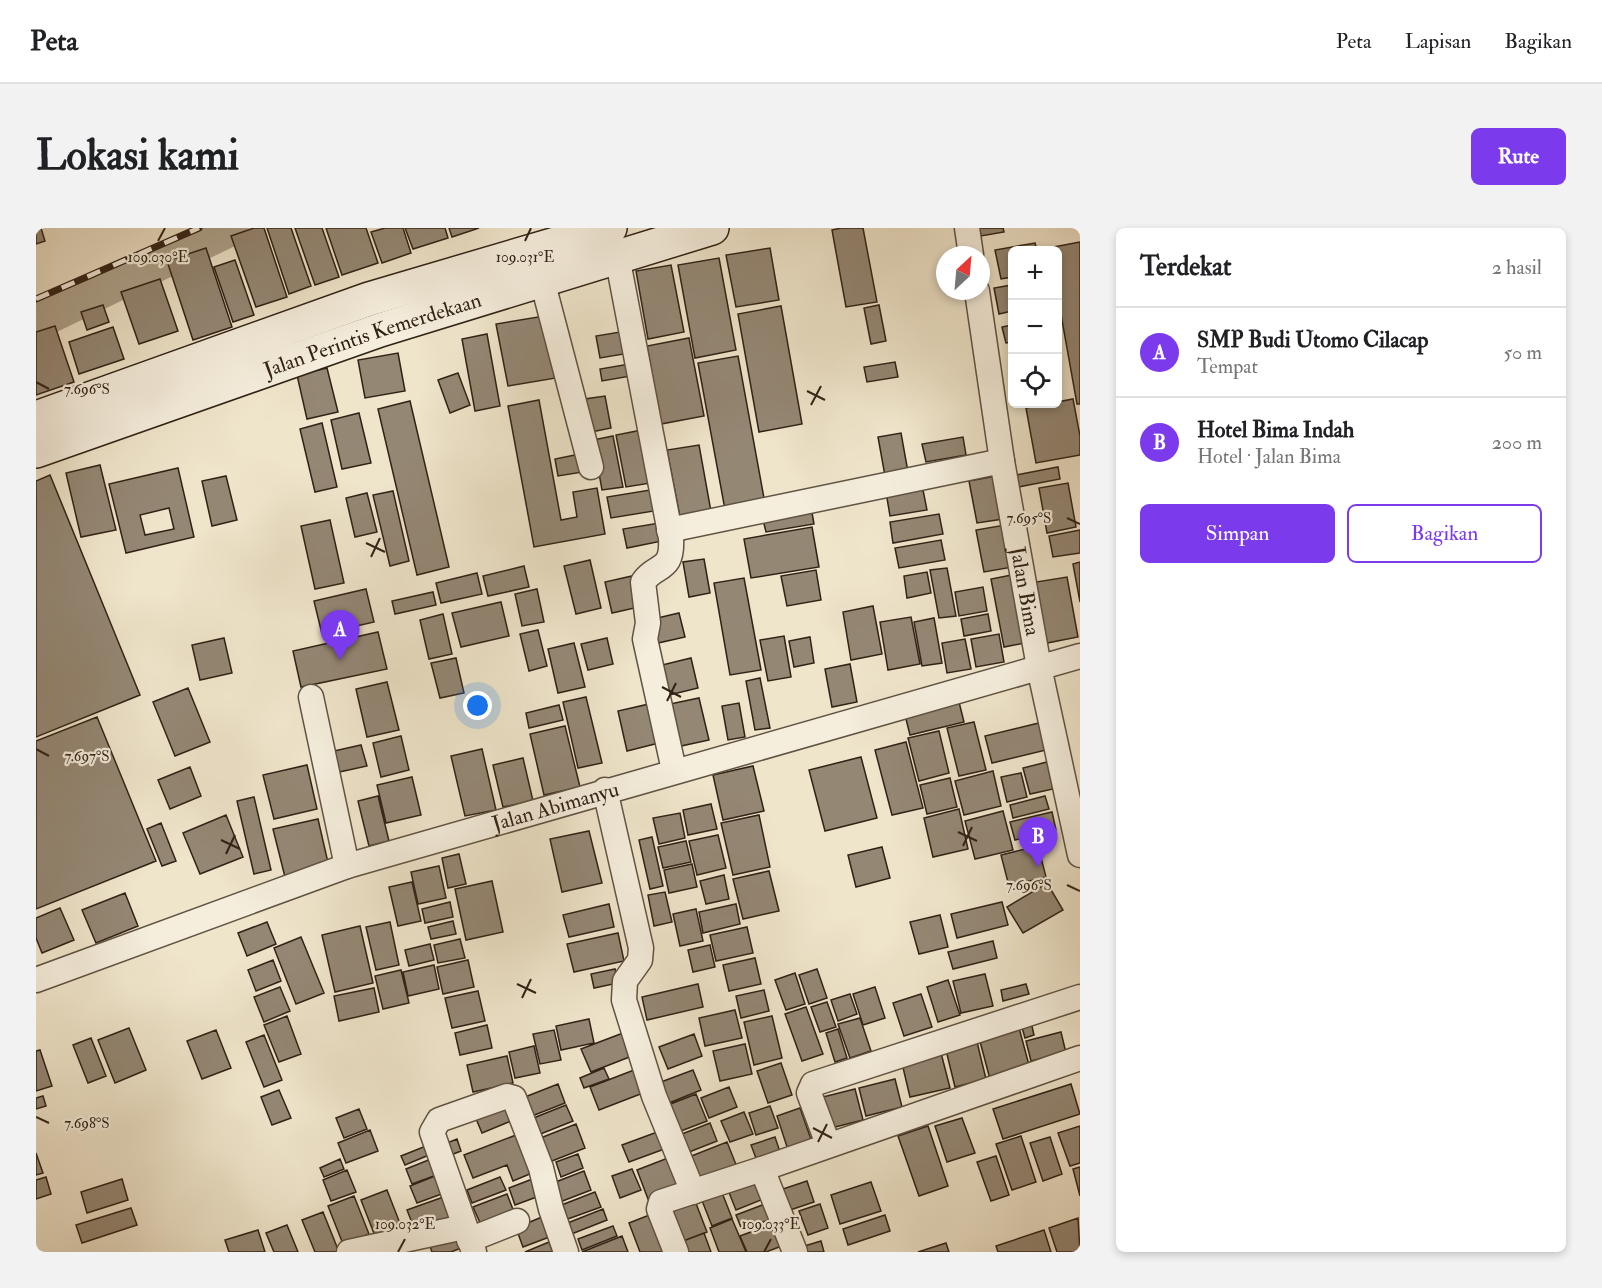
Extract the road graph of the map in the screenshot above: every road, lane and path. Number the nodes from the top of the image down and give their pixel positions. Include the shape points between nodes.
1 (712, 228) edge
2 (967, 228) edge
3 (614, 242) edge
4 (970, 246) edge
5 (542, 280) junction
6 (369, 299) junction
7 (978, 300) edge
8 (380, 330) junction
9 (36, 418) edge
10 (36, 451) edge
11 (1002, 461) junction
12 (591, 467) dead end
13 (675, 529) junction
14 (1080, 656) edge
15 (1039, 667) junction
16 (311, 697) dead end
17 (674, 770) junction
18 (605, 790) junction
19 (1080, 855) edge
20 (347, 866) junction
21 (36, 980) edge
22 (1080, 997) edge
23 (1080, 1058) edge
24 (828, 1144) junction
25 (762, 1169) junction
26 (693, 1192) junction
27 (517, 1221) dead end
28 (469, 1240) edge
29 (349, 1252) edge
30 (566, 1252) edge
31 (676, 1252) edge
32 (795, 1252) edge

1 - 3 main road, Jalan Perintis Kemerdekaan
2 - 4 street
3 - 5 main road, Jalan Perintis Kemerdekaan
3 - 6 main road, Jalan Perintis Kemerdekaan
3 - 13 street
5 - 8 main road, Jalan Perintis Kemerdekaan
5 - 12 street
6 - 8 main road
6 - 9 main road, Jalan Perintis Kemerdekaan
7 - 11 street, Jalan Bima
8 - 10 main road, Jalan Perintis Kemerdekaan
11 - 13 street
11 - 15 street, Jalan Bima
13 - 17 street via 669,559 643,582 648,623 645,639
14 - 15 street, Jalan Abimanyu
15 - 17 street, Jalan Abimanyu
15 - 19 street, Jalan Bima
16 - 20 street
17 - 18 street, Jalan Abimanyu
18 - 20 street, Jalan Abimanyu
18 - 26 street via 641,948 640,960 625,981 624,1000 654,1096
20 - 21 street, Jalan Abimanyu
22 - 24 street via 813,1084 809,1094
23 - 24 street
24 - 25 street
25 - 26 street
25 - 32 street
26 - 31 street via 659,1205
27 - 28 street
28 - 29 street
28 - 30 street via 434,1143 433,1126 439,1120 511,1096 541,1168

